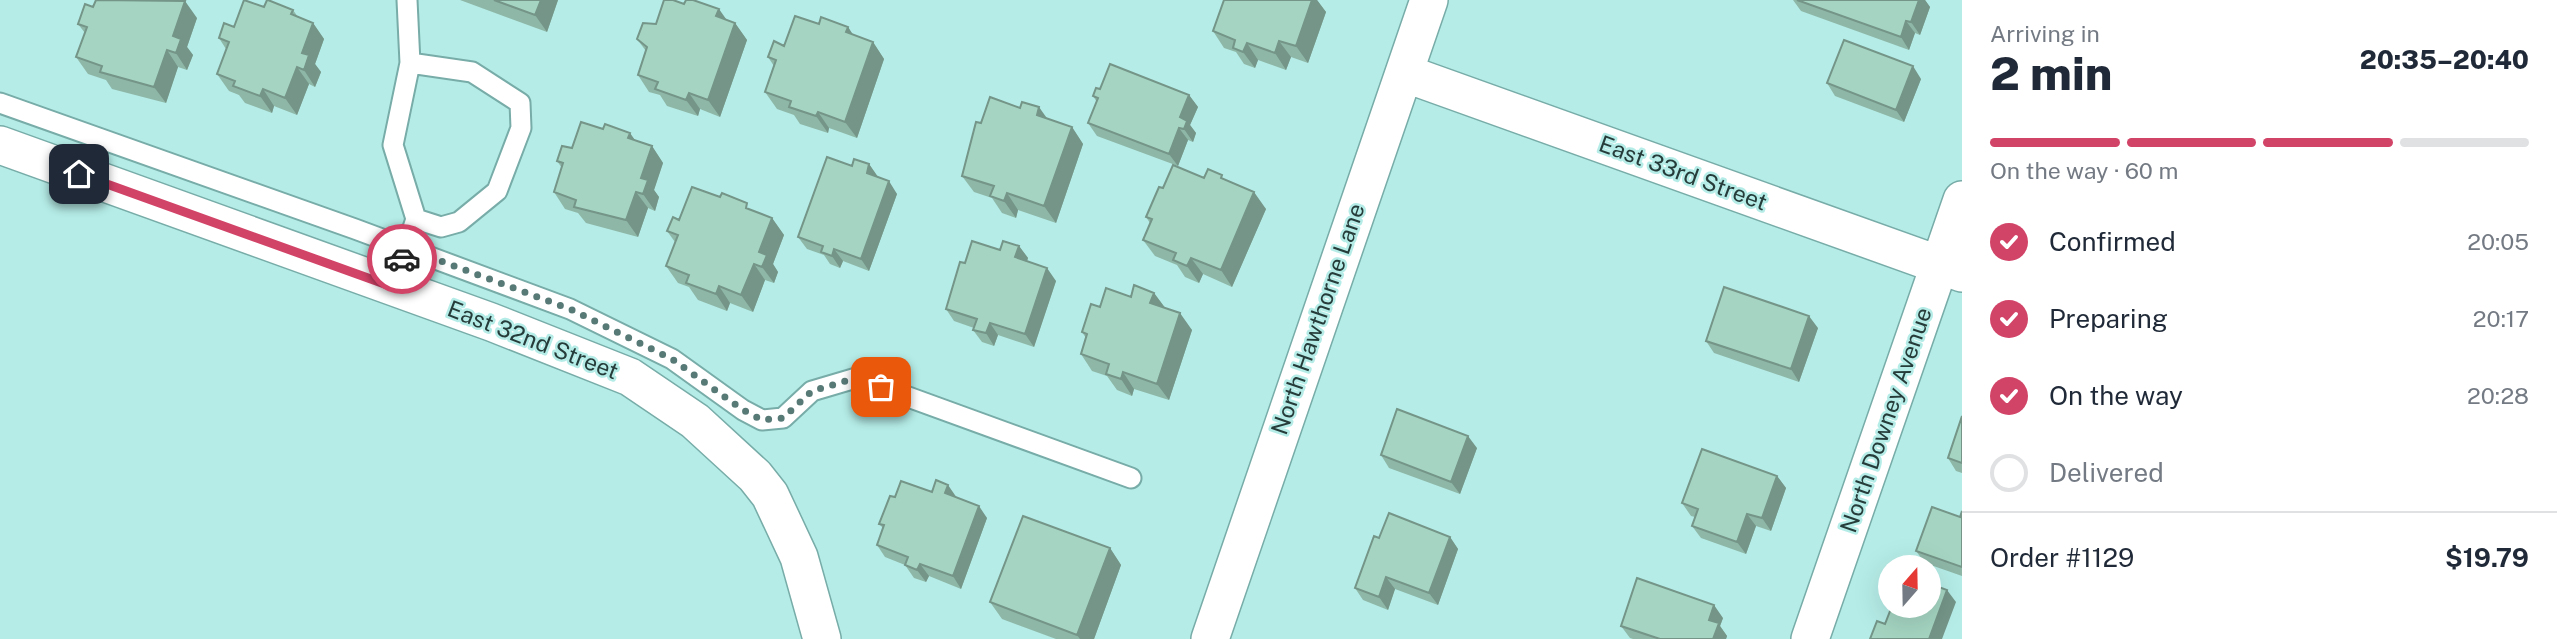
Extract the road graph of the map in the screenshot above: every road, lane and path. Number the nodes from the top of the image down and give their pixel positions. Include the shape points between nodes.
1 (408, 0) edge
2 (1429, 0) edge
3 (410, 63) junction
4 (1404, 73) junction
5 (0, 103) edge
6 (0, 145) edge
7 (1962, 200) edge
8 (416, 219) junction
9 (406, 248) junction
10 (1951, 269) edge
11 (393, 287) junction
12 (1130, 478) dead end
13 (822, 639) edge
14 (1210, 639) edge
15 (1810, 639) edge

1 - 3 lane
2 - 4 street, North Hawthorne Lane
3 - 8 lane via 393,145
3 - 8 lane via 472,72 520,103 521,128 496,191 459,222 441,227
4 - 10 street, East 33rd Street
4 - 14 street, North Hawthorne Lane
5 - 9 lane
6 - 11 street, East 32nd Street
7 - 10 street, North Downey Avenue
8 - 9 lane
9 - 11 lane
9 - 12 lane via 570,309 672,359 762,420 783,418 812,391 856,378
10 - 15 street, North Downey Avenue
11 - 13 street, East 32nd Street via 630,377 695,421 770,495 799,557

